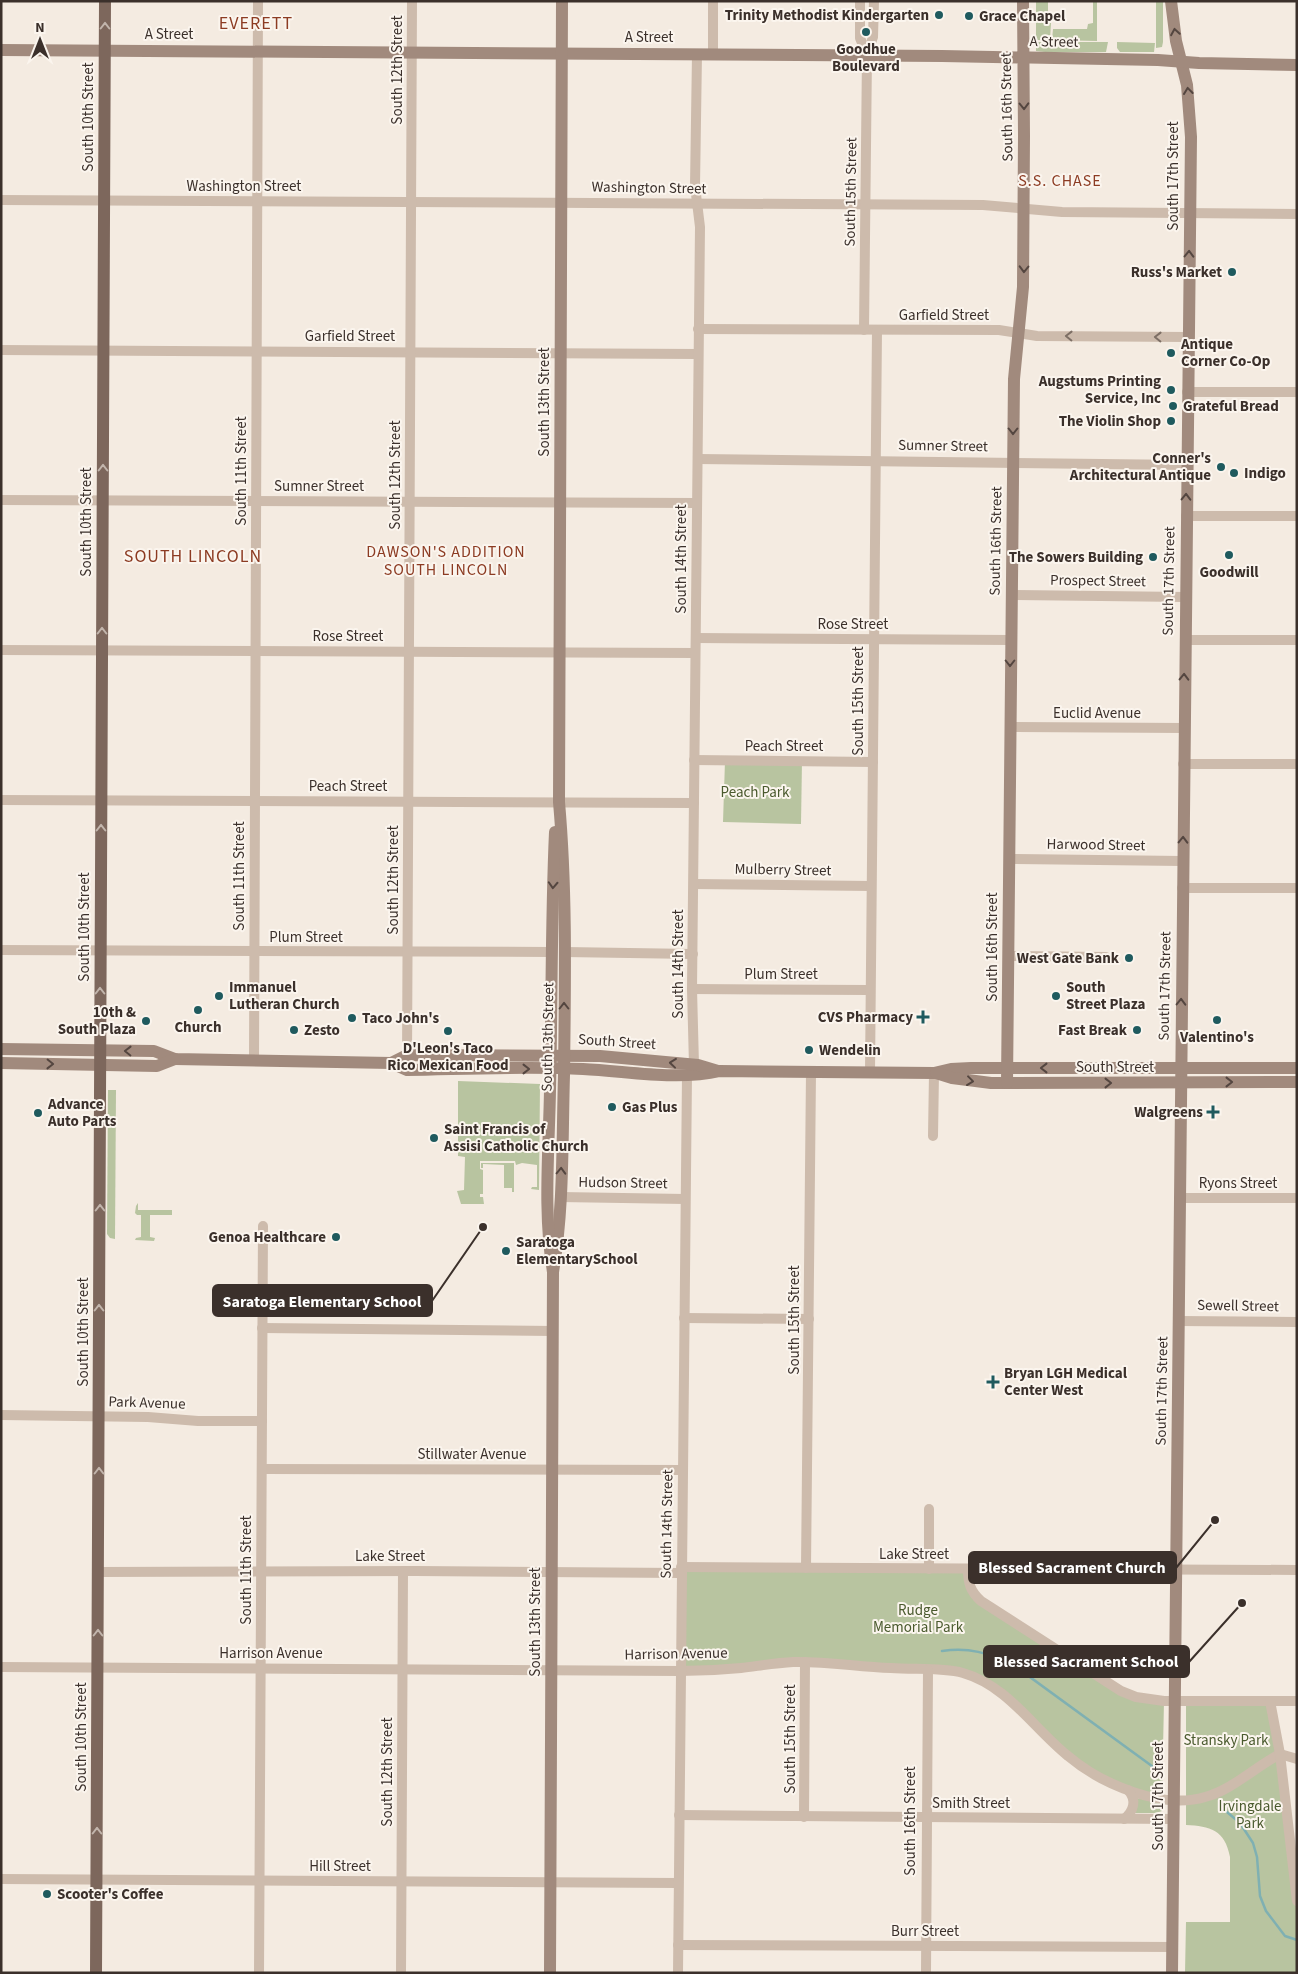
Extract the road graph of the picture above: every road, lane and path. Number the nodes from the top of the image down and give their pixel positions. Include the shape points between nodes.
1 (104, 1) edge
2 (258, 1) edge
3 (412, 1) edge
4 (562, 1) edge
5 (713, 1) edge
6 (860, 1) edge
7 (874, 1) edge
8 (1022, 1) edge
9 (1171, 1) edge
10 (1, 50) edge
11 (104, 50) junction
12 (258, 51) junction
13 (412, 52) junction
14 (562, 53) junction
15 (697, 54) junction
16 (713, 54) junction
17 (867, 56) junction
18 (1023, 58) junction
19 (1181, 62) junction
20 (1297, 65) edge
21 (1, 200) edge
22 (104, 200) junction
23 (258, 201) junction
24 (561, 202) junction
25 (412, 203) junction
26 (698, 204) junction
27 (866, 204) junction
28 (1024, 209) junction
29 (1189, 213) junction
30 (1297, 214) edge
31 (698, 329) junction
32 (864, 330) junction
33 (877, 330) junction
34 (1018, 333) junction
35 (1188, 338) junction
36 (1, 350) edge
37 (103, 350) junction
38 (257, 351) junction
39 (410, 352) junction
40 (560, 352) junction
41 (698, 354) junction
42 (1187, 392) junction
43 (1297, 392) edge
44 (698, 459) junction
45 (876, 460) junction
46 (1013, 463) junction
47 (1187, 464) junction
48 (1, 500) edge
49 (103, 500) junction
50 (256, 501) junction
51 (410, 501) junction
52 (560, 502) junction
53 (696, 503) junction
54 (1186, 516) junction
55 (1297, 516) edge
56 (1011, 595) junction
57 (1185, 597) junction
58 (696, 638) junction
59 (874, 640) junction
60 (1011, 640) junction
61 (1185, 640) junction
62 (1297, 640) edge
63 (1, 650) edge
64 (102, 650) junction
65 (256, 650) junction
66 (409, 652) junction
67 (559, 652) junction
68 (696, 653) junction
69 (1010, 727) junction
70 (1184, 728) junction
71 (694, 760) junction
72 (873, 762) junction
73 (1184, 764) junction
74 (1297, 764) edge
75 (1, 800) edge
76 (101, 800) junction
77 (255, 801) junction
78 (408, 802) junction
79 (559, 802) junction
80 (694, 803) junction
81 (1009, 859) junction
82 (1182, 860) junction
83 (694, 884) junction
84 (871, 886) junction
85 (1182, 888) junction
86 (1297, 888) edge
87 (1, 950) edge
88 (100, 950) junction
89 (254, 951) junction
90 (408, 952) junction
91 (551, 952) junction
92 (565, 952) junction
93 (693, 954) junction
94 (1008, 956) junction
95 (1106, 957) dead end
96 (692, 989) junction
97 (870, 990) junction
98 (1, 1050) edge
99 (100, 1050) junction
100 (407, 1055) junction
101 (550, 1055) junction
102 (564, 1055) junction
103 (175, 1059) junction
104 (254, 1060) junction
105 (1, 1063) edge
106 (391, 1063) junction
107 (100, 1064) junction
108 (550, 1068) junction
109 (1007, 1068) junction
110 (1180, 1068) junction
111 (1297, 1068) edge
112 (564, 1069) junction
113 (407, 1070) junction
114 (690, 1070) junction
115 (810, 1072) junction
116 (870, 1072) junction
117 (934, 1073) junction
118 (1180, 1082) junction
119 (1297, 1082) edge
120 (1007, 1083) junction
121 (933, 1136) dead end
122 (560, 1197) junction
123 (1179, 1198) junction
124 (1297, 1198) edge
125 (685, 1199) junction
126 (263, 1226) dead end
127 (553, 1272) junction
128 (684, 1318) junction
129 (809, 1319) junction
130 (1179, 1321) junction
131 (1297, 1322) edge
132 (262, 1328) junction
133 (553, 1331) junction
134 (1, 1415) edge
135 (99, 1416) junction
136 (262, 1421) junction
137 (262, 1468) junction
138 (552, 1469) junction
139 (682, 1470) junction
140 (929, 1509) dead end
141 (806, 1568) junction
142 (929, 1569) junction
143 (968, 1569) junction
144 (681, 1570) junction
145 (1176, 1570) junction
146 (1297, 1570) edge
147 (403, 1571) junction
148 (98, 1572) junction
149 (262, 1572) junction
150 (551, 1572) junction
151 (805, 1662) junction
152 (1, 1667) edge
153 (98, 1668) junction
154 (261, 1668) junction
155 (402, 1669) junction
156 (551, 1669) junction
157 (928, 1670) junction
158 (680, 1671) junction
159 (1175, 1701) junction
160 (1270, 1701) junction
161 (1297, 1701) edge
162 (1280, 1754) junction
163 (1297, 1759) edge
164 (1128, 1790) junction
165 (1174, 1799) junction
166 (679, 1816) junction
167 (804, 1817) junction
168 (927, 1818) junction
169 (1124, 1819) junction
170 (1174, 1819) junction
171 (1, 1879) edge
172 (96, 1879) junction
173 (260, 1881) junction
174 (402, 1881) junction
175 (550, 1882) junction
176 (678, 1883) junction
177 (1297, 1901) edge
178 (678, 1945) junction
179 (926, 1946) junction
180 (1173, 1947) junction
181 (96, 1973) edge
182 (259, 1973) edge
183 (401, 1973) edge
184 (550, 1973) edge
185 (678, 1973) edge
186 (926, 1973) edge
187 (1172, 1973) edge

11 -> 1 main road, South 10th Street
2 - 12 street, South 11th Street
3 - 13 street, South 12th Street
4 - 14 main road, South 13th Street
5 - 16 street
6 - 17 street via 860,38
7 - 17 street via 873,37
8 - 18 main road, South 16th Street
19 -> 9 main road, South 17th Street
10 - 11 main road, A Street
11 - 12 main road, A Street
11 - 22 main road, South 10th Street
12 - 13 main road, A Street
12 - 23 street, South 11th Street
13 - 14 main road, A Street
13 - 25 street, South 12th Street
14 - 15 main road, A Street
14 - 24 main road, South 13th Street
15 - 16 main road, A Street
15 - 26 street, South 14th Street
16 - 17 main road, A Street
17 - 18 main road, A Street
17 - 27 street, South 15th Street
18 - 19 main road, A Street
18 -> 28 main road, South 16th Street
19 - 20 main road, A Street
29 -> 19 main road, South 17th Street via 1189,102
21 - 22 street, Washington Street
22 - 23 street, Washington Street
22 - 37 main road, South 10th Street
23 - 25 street, Washington Street
23 - 38 street, South 11th Street
24 - 25 street, Washington Street
24 - 26 street, Washington Street
24 - 40 main road, South 13th Street
25 - 39 street, South 12th Street
26 - 27 street, Washington Street
26 - 31 street, South 14th Street
27 - 28 street, Washington Street via 983,205
27 - 32 street, South 15th Street
28 - 29 street, Washington Street
28 -> 34 main road, South 16th Street via 1023,287
29 - 30 street, Washington Street
35 -> 29 main road, South 17th Street
31 - 32 street, Garfield Street
31 - 41 street, South 14th Street
32 - 33 street, Garfield Street
33 - 34 street, Garfield Street via 999,330
33 - 45 street, South 15th Street
35 -> 34 street, Garfield Street
34 -> 46 main road, South 16th Street
35 - 42 main road, South 17th Street
36 - 37 street, Garfield Street
37 - 38 street, Garfield Street
49 -> 37 main road, South 10th Street
38 - 39 street, Garfield Street
38 - 50 street, South 11th Street
39 - 40 street, Garfield Street
39 - 51 street, South 12th Street
40 - 41 street, Garfield Street
40 - 52 main road, South 13th Street
41 - 44 street, South 14th Street
42 - 43 street
42 - 47 main road, South 17th Street
44 - 45 street, Sumner Street
44 - 53 street, South 14th Street
45 - 46 street, Sumner Street
45 - 59 street, South 15th Street
46 - 47 street, Sumner Street
46 - 56 main road, South 16th Street
54 -> 47 main road, South 17th Street
48 - 49 street, Sumner Street
49 - 50 street, Sumner Street
64 -> 49 main road, South 10th Street
50 - 51 street, Sumner Street
50 - 65 street, South 11th Street
51 - 52 street, Sumner Street
51 - 66 street, South 12th Street
52 - 53 street, Sumner Street
52 - 67 main road, South 13th Street
53 - 58 street, South 14th Street
54 - 55 street
54 - 57 main road, South 17th Street
56 - 57 street, Prospect Street
56 - 60 main road, South 16th Street
57 - 61 main road, South 17th Street
58 - 59 street, Rose Street
58 - 68 street, South 14th Street
59 - 60 street, Rose Street
59 - 72 street, South 15th Street
60 -> 69 main road, South 16th Street
61 - 62 street
70 -> 61 main road, South 17th Street
63 - 64 street, Rose Street
64 - 65 street, Rose Street
64 - 76 main road, South 10th Street
65 - 66 street, Rose Street
65 - 77 street, South 11th Street
66 - 67 street, Rose Street
66 - 78 street, South 12th Street
67 - 68 street, Rose Street
67 - 79 main road, South 13th Street
68 - 71 street, South 14th Street
69 - 70 street, Euclid Avenue
69 - 81 main road, South 16th Street
70 - 73 main road, South 17th Street
71 - 72 street, Peach Street
71 - 80 street, South 14th Street
72 - 84 street, South 15th Street
73 - 74 street
82 -> 73 main road, South 17th Street
75 - 76 street, Peach Street
76 - 77 street, Peach Street
88 -> 76 main road, South 10th Street
77 - 78 street, Peach Street
77 - 89 street, South 11th Street
78 - 79 street, Peach Street
78 - 90 street, South 12th Street
79 - 80 street, Peach Street
79 -> 91 main road, South 13th Street via 555,830
79 - 92 main road, South 13th Street
80 - 83 street, South 14th Street
81 - 82 street, Harwood Street
81 - 94 main road, South 16th Street
82 - 85 main road, South 17th Street
83 - 84 street, Mulberry Street
83 - 93 street, South 14th Street
84 - 97 street, South 15th Street
85 - 86 street
110 -> 85 main road, South 17th Street
87 - 88 street, Plum Street
88 - 89 street, Plum Street
99 -> 88 main road, South 10th Street
89 - 90 street, Plum Street
89 - 104 street, South 11th Street
90 - 91 street, Plum Street
90 - 100 street, South 12th Street
91 - 101 main road, South 13th Street
92 - 93 street
102 -> 92 main road, South 13th Street
93 - 96 street, South 14th Street
94 - 95 street
94 - 109 main road, South 16th Street
96 - 97 street, Plum Street
96 - 114 street, South 14th Street
97 - 116 street, South 15th Street
98 - 99 main road, South Street
103 -> 99 main road, South Street via 154,1051
99 - 107 main road, South 10th Street
100 - 101 main road, South Street
100 - 106 main road, South Street
100 - 113 street, South 12th Street
101 - 102 main road, South Street
101 - 108 main road, South 13th Street
102 - 112 main road, South 13th Street
114 -> 102 main road, South Street via 623,1057
103 - 104 main road, South Street
103 - 107 main road, South Street via 157,1066
104 - 106 main road, South Street
105 -> 107 main road, South Street
106 - 113 main road, South Street
135 -> 107 main road, South 10th Street
108 - 112 main road, South Street
113 -> 108 main road, South Street
108 - 127 main road, South 13th Street via 548,1247
110 -> 109 main road, South Street
109 - 117 main road, South Street via 951,1069
109 - 120 main road, South 16th Street
110 - 111 main road, South Street
110 - 118 main road, South 17th Street
112 - 114 main road, South Street
122 -> 112 main road, South 13th Street
114 - 115 main road, South Street
114 - 125 street, South 14th Street
115 - 116 main road, South Street
115 - 129 street, South 15th Street
116 - 117 main road, South Street
117 -> 120 main road, South Street via 970,1081
117 - 121 street
118 -> 119 main road, South Street
120 -> 118 main road, South Street
118 - 123 main road, South 17th Street
122 - 125 street, Hudson Street
122 - 127 main road, South 13th Street
123 - 124 street, Ryons Street
123 - 130 main road, South 17th Street
125 - 128 street, South 14th Street
126 - 132 street, South 11th Street
127 - 133 main road, South 13th Street
128 - 129 street
128 - 139 street, South 14th Street
129 - 141 street, South 15th Street
130 - 131 street, Sewell Street
130 - 145 main road, South 17th Street
132 - 133 street
132 - 136 street, South 11th Street
133 - 138 main road, South 13th Street
134 - 135 street, Park Avenue
135 - 136 street, Park Avenue
148 -> 135 main road, South 10th Street
136 - 137 street, South 11th Street
137 - 138 street, Stillwater Avenue
137 - 149 street, South 11th Street
138 - 139 street, Stillwater Avenue
138 - 150 main road, South 13th Street
139 - 144 street, South 14th Street
140 - 142 street
141 - 142 street, Lake Street
141 - 144 street, Lake Street
142 - 143 street, Lake Street
143 - 145 street, Lake Street
143 - 159 street via 970,1587 981,1601 1121,1691 1146,1699
144 - 150 street, Lake Street
144 - 158 street, South 14th Street
145 - 146 street, Lake Street
145 - 159 main road, South 17th Street
147 - 149 street, Lake Street
147 - 150 street, Lake Street
147 - 155 street, South 12th Street
148 - 149 street, Lake Street
153 -> 148 main road, South 10th Street
149 - 154 street, South 11th Street
150 - 156 main road, South 13th Street
151 - 157 street, Harrison Avenue
151 - 158 street, Harrison Avenue
151 - 167 street, South 15th Street
152 - 153 street, Harrison Avenue
153 - 154 street, Harrison Avenue
172 -> 153 main road, South 10th Street
154 - 155 street, Harrison Avenue
154 - 173 street, South 11th Street
155 - 156 street, Harrison Avenue
155 - 174 street, South 12th Street
156 - 158 street, Harrison Avenue
156 - 175 main road, South 13th Street
157 - 164 street, Harrison Avenue via 953,1671 987,1683 1006,1696 1085,1769
157 - 168 street, South 16th Street
158 - 166 street, South 14th Street
159 - 160 street
159 - 165 main road, South 17th Street
160 - 161 street
160 - 162 street
162 - 163 street
162 - 165 street, Harrison Avenue via 1210,1796 1193,1800
162 - 177 street
164 - 165 street, Harrison Avenue via 1150,1797
164 - 169 street via 1134,1806
165 - 170 main road, South 17th Street
166 - 167 street, Smith Street
166 - 176 street, South 14th Street
167 - 168 street, Smith Street
168 - 169 street, Smith Street
168 - 179 street, South 16th Street
169 - 170 street, Smith Street
170 - 180 main road, South 17th Street
171 - 172 street, Hill Street
172 - 173 street, Hill Street
172 - 181 main road, South 10th Street
173 - 174 street, Hill Street
173 - 182 street, South 11th Street
174 - 175 street, Hill Street
174 - 183 street, South 12th Street
175 - 176 street, Hill Street
175 - 184 main road, South 13th Street
176 - 178 street, South 14th Street
178 - 179 street, Burr Street
178 - 185 street, South 14th Street
179 - 180 street, Burr Street
179 - 186 street, South 16th Street
180 - 187 main road, South 17th Street

